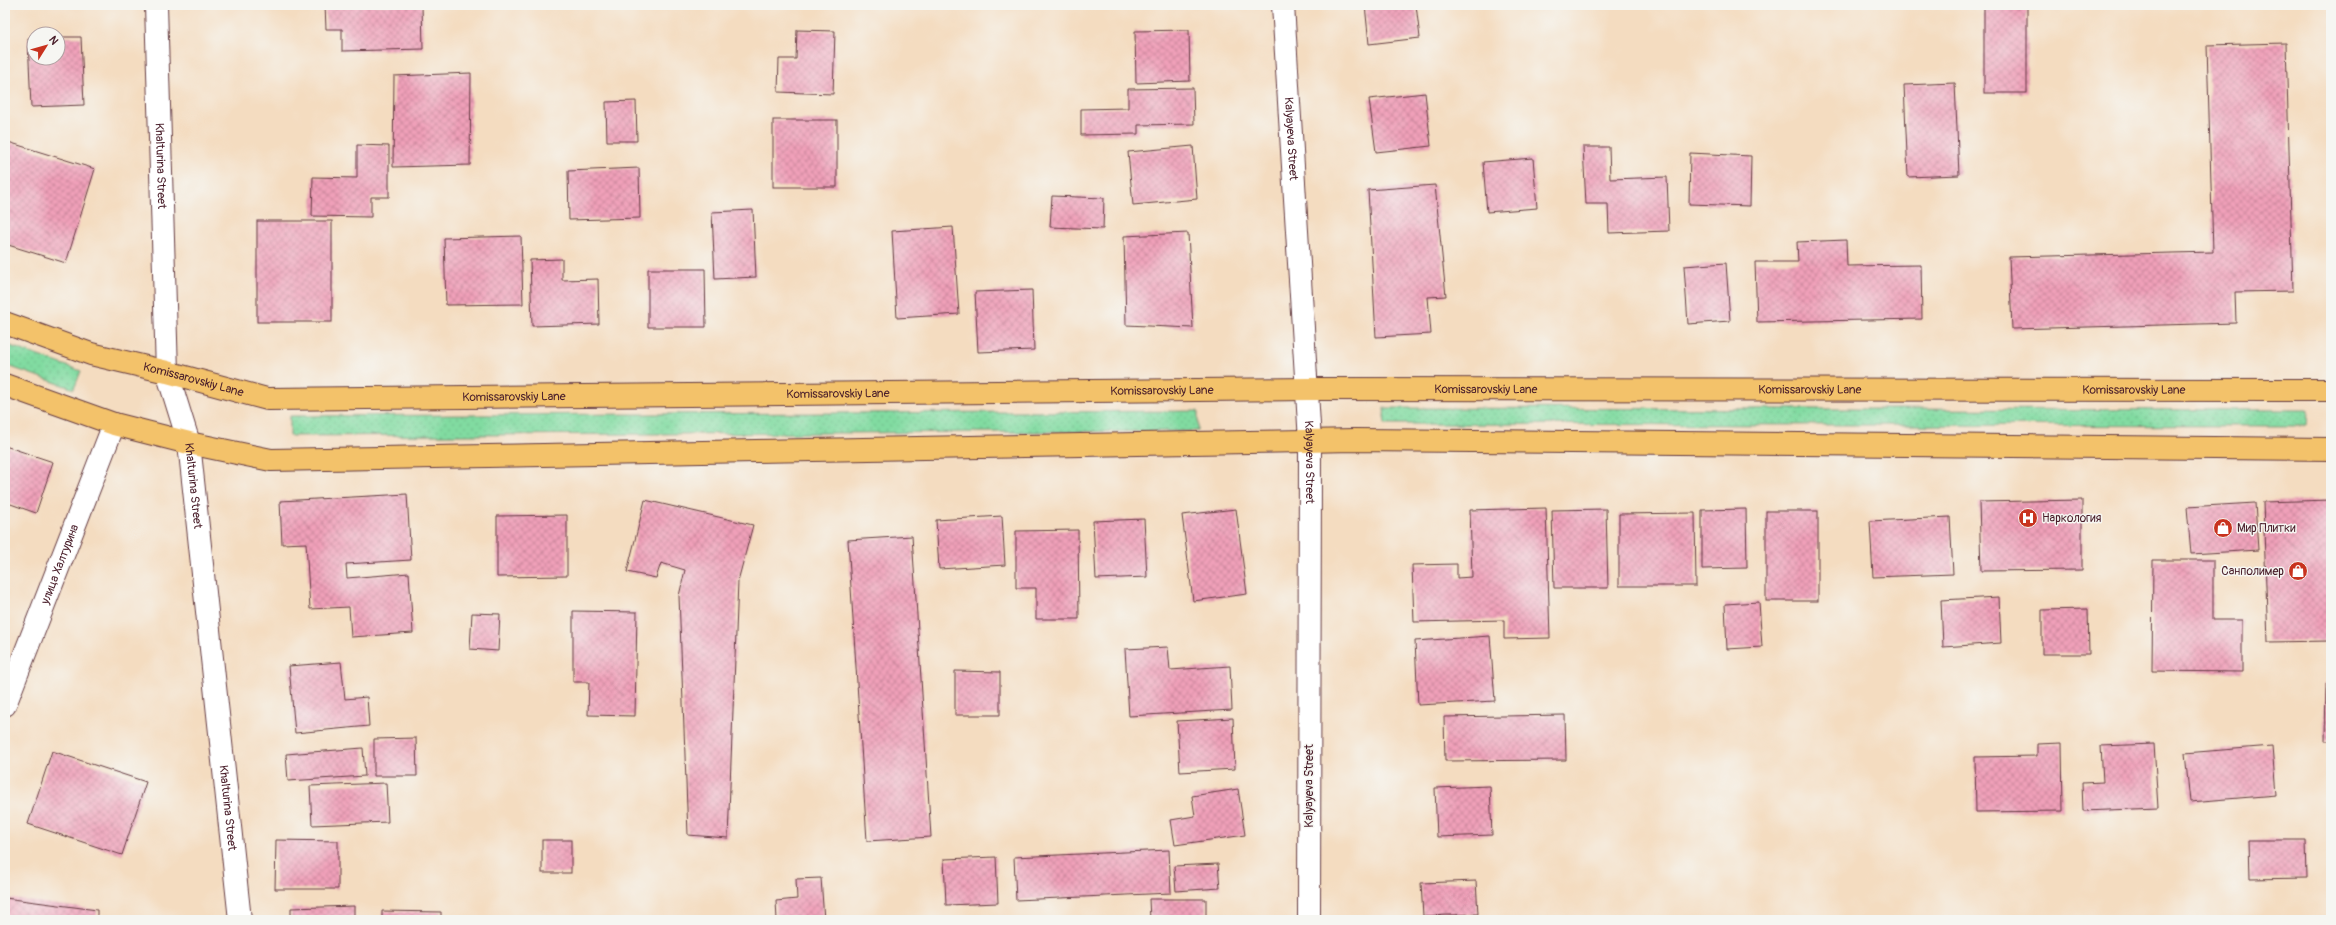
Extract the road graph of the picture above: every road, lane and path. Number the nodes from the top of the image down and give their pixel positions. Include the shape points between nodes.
1 (156, 5) edge
2 (1283, 5) edge
3 (5, 323) edge
4 (167, 372) junction
5 (5, 386) edge
6 (1308, 389) junction
7 (2331, 390) edge
8 (114, 424) junction
9 (1310, 441) junction
10 (189, 443) junction
11 (2331, 449) edge
12 (5, 705) edge
13 (240, 920) edge
14 (1309, 920) edge

1 - 4 street, Khalturina Street
2 - 6 street, Kalyayeva Street
3 - 4 main road, Komissarovskiy Lane via 91,354
4 - 6 main road, Komissarovskiy Lane via 267,399
4 - 10 street, Khalturina Street
5 - 8 main road
6 - 7 main road, Komissarovskiy Lane
6 - 9 street, Kalyayeva Street
8 - 10 main road
8 - 12 street, улица Халтурина
9 - 10 main road via 271,460
9 - 11 main road
9 - 14 street, Kalyayeva Street
10 - 13 street, Khalturina Street

